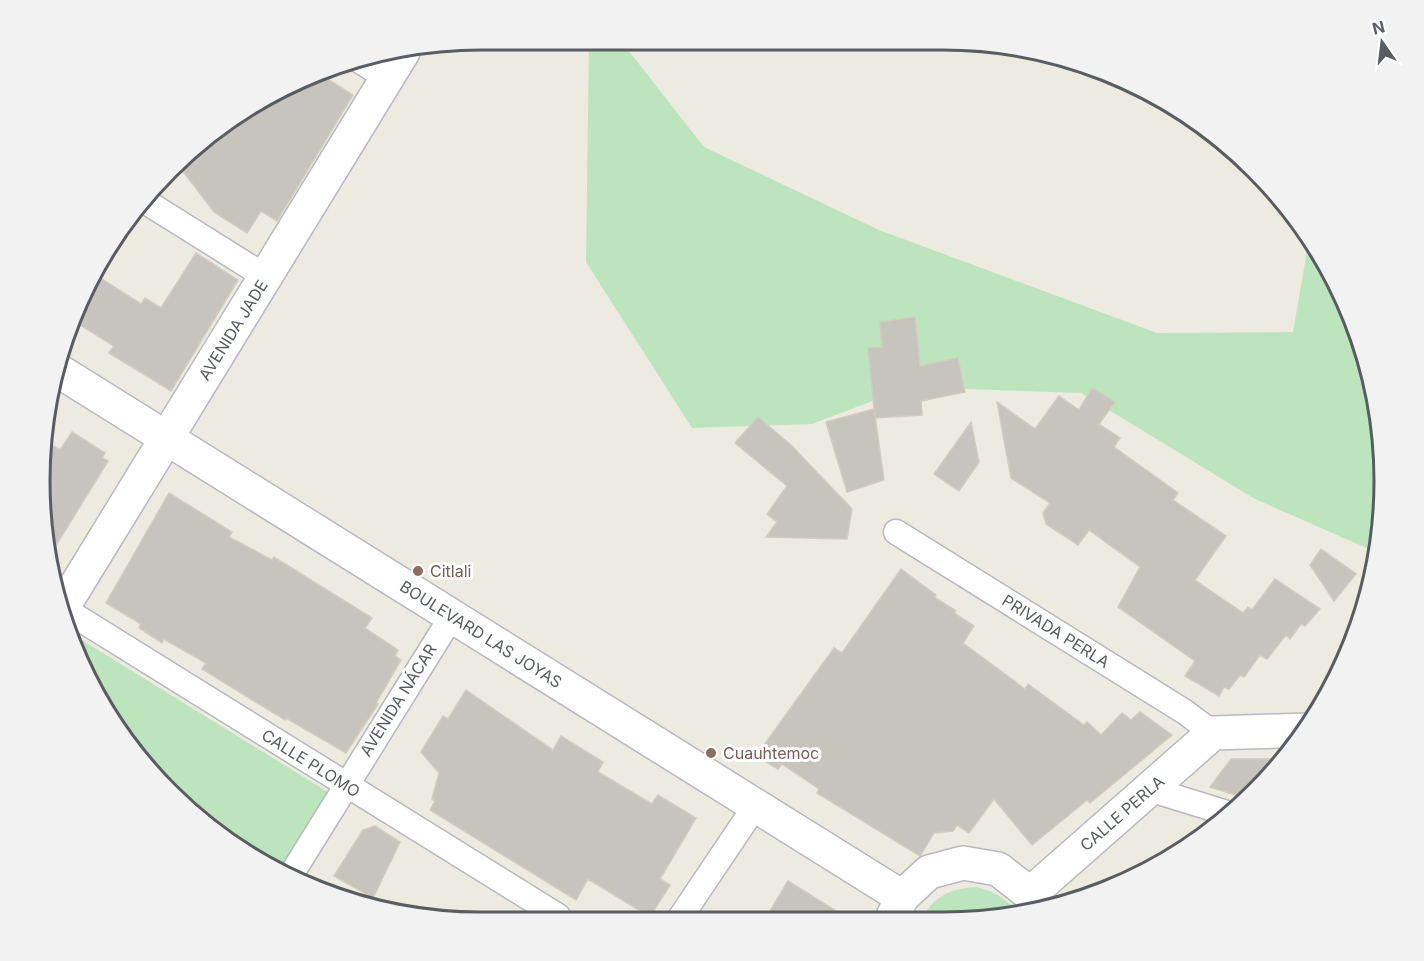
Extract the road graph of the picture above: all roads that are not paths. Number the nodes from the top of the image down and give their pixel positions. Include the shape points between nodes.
1 (377, 62) edge
2 (395, 65) edge
3 (150, 204) edge
4 (266, 277) junction
5 (63, 374) edge
6 (166, 438) junction
7 (896, 532) dead end
8 (67, 602) edge
9 (70, 612) edge
10 (452, 616) junction
11 (1294, 730) edge
12 (1213, 733) junction
13 (345, 784) junction
14 (1149, 789) junction
15 (756, 805) junction
16 (1220, 811) edge
17 (294, 869) edge
18 (1036, 901) edge
19 (1035, 902) edge
20 (897, 909) edge
21 (552, 912) edge
22 (684, 912) edge

1 - 2 street
2 - 4 street, AVENIDA JADE
3 - 4 street
4 - 6 street, AVENIDA JADE
5 - 6 street, BOULEVARD LAS JOYAS
6 - 8 street, AVENIDA JADE
6 - 10 street, BOULEVARD LAS JOYAS
7 - 12 street, PRIVADA PERLA
9 - 13 street, CALLE PLOMO
10 - 13 street, AVENIDA NÁCAR
10 - 15 street, BOULEVARD LAS JOYAS
11 - 12 street
12 - 14 street, CALLE PERLA
13 - 17 street, AVENIDA NÁCAR
13 - 21 street, CALLE PLOMO
14 - 16 street
14 - 18 street, CALLE PERLA
15 - 20 street, BOULEVARD LAS JOYAS
15 - 22 street
19 - 20 street via 998,869 963,863 929,872

